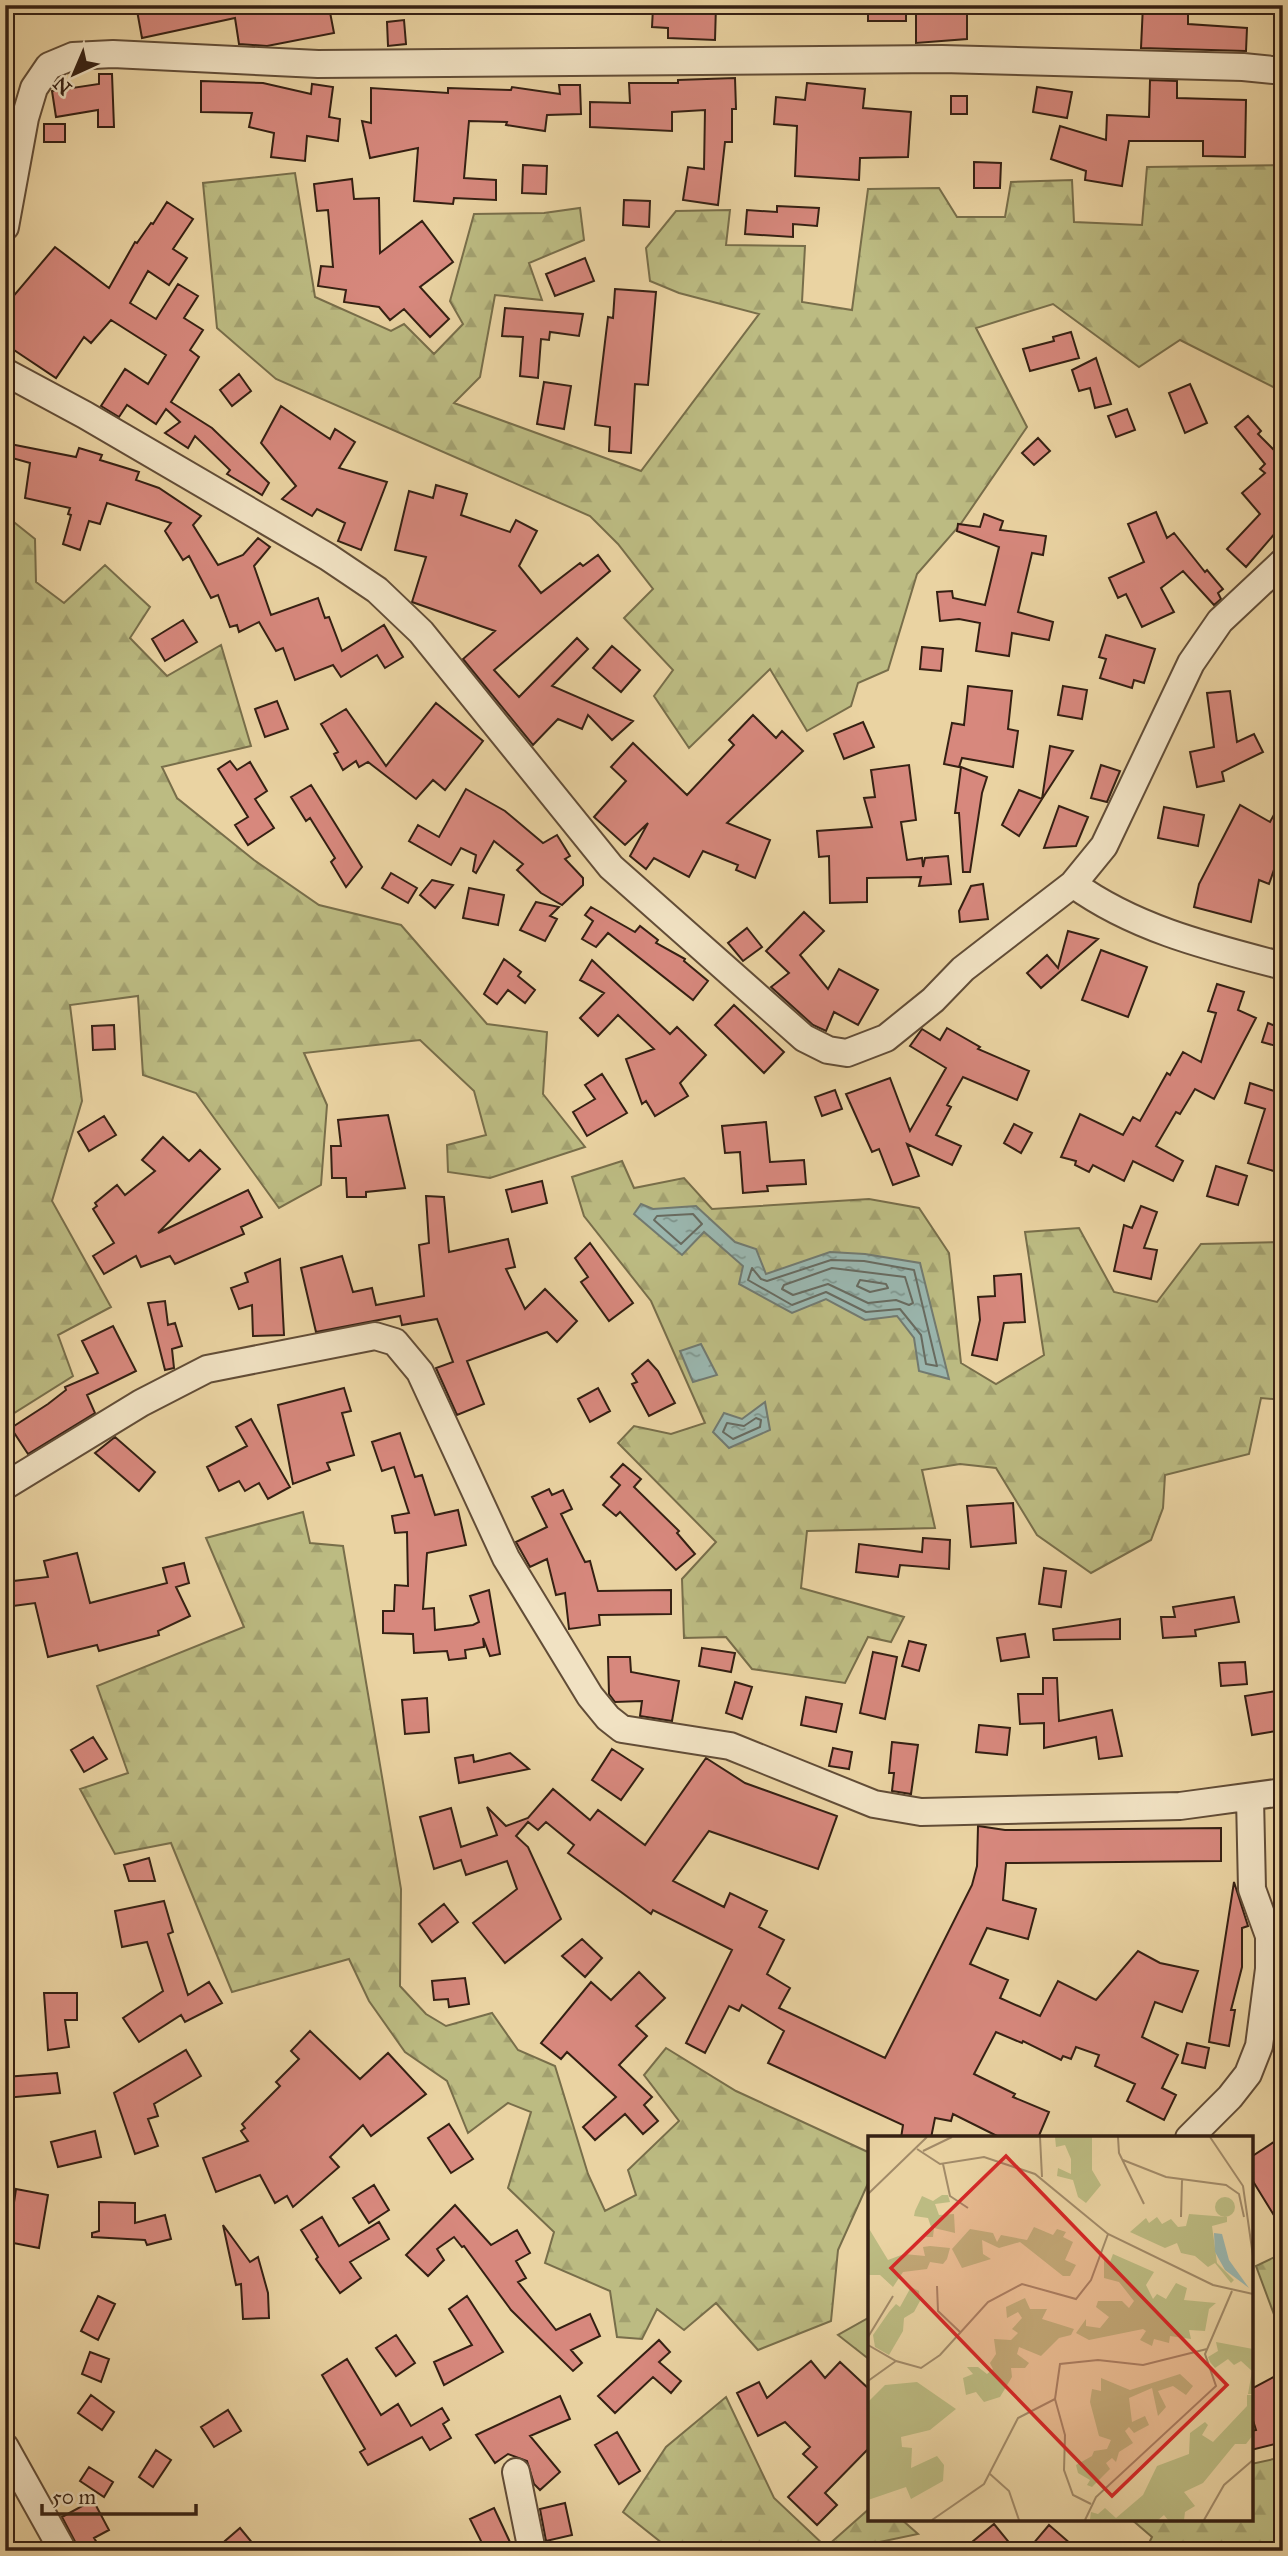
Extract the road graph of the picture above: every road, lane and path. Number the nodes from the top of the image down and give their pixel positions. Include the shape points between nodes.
1 (1283, 72) edge
2 (5, 227) edge
3 (5, 372) edge
4 (1283, 562) edge
5 (1073, 884) junction
6 (1283, 966) edge
7 (5, 1486) edge
8 (1283, 1792) edge
9 (1250, 1798) junction
10 (1191, 2136) edge
11 (5, 2447) edge
12 (516, 2472) dead end
13 (63, 2551) edge
14 (532, 2551) edge

1 - 2 street via 942,59 318,64 113,54 73,57 49,66 34,88
3 - 5 street via 328,557 377,590 421,632 611,867 804,1038 828,1050 847,1053 886,1038 963,969
4 - 5 street via 1220,621 1191,663 1104,846
5 - 6 street via 1120,914 1167,933
7 - 9 street via 141,1403 207,1369 374,1336 395,1342 420,1372 506,1558 590,1696 622,1728 730,1746 874,1804 921,1812 1180,1806
8 - 9 street
9 - 10 street via 1252,1889 1269,1936 1259,2046 1248,2074
11 - 13 street
12 - 14 street

